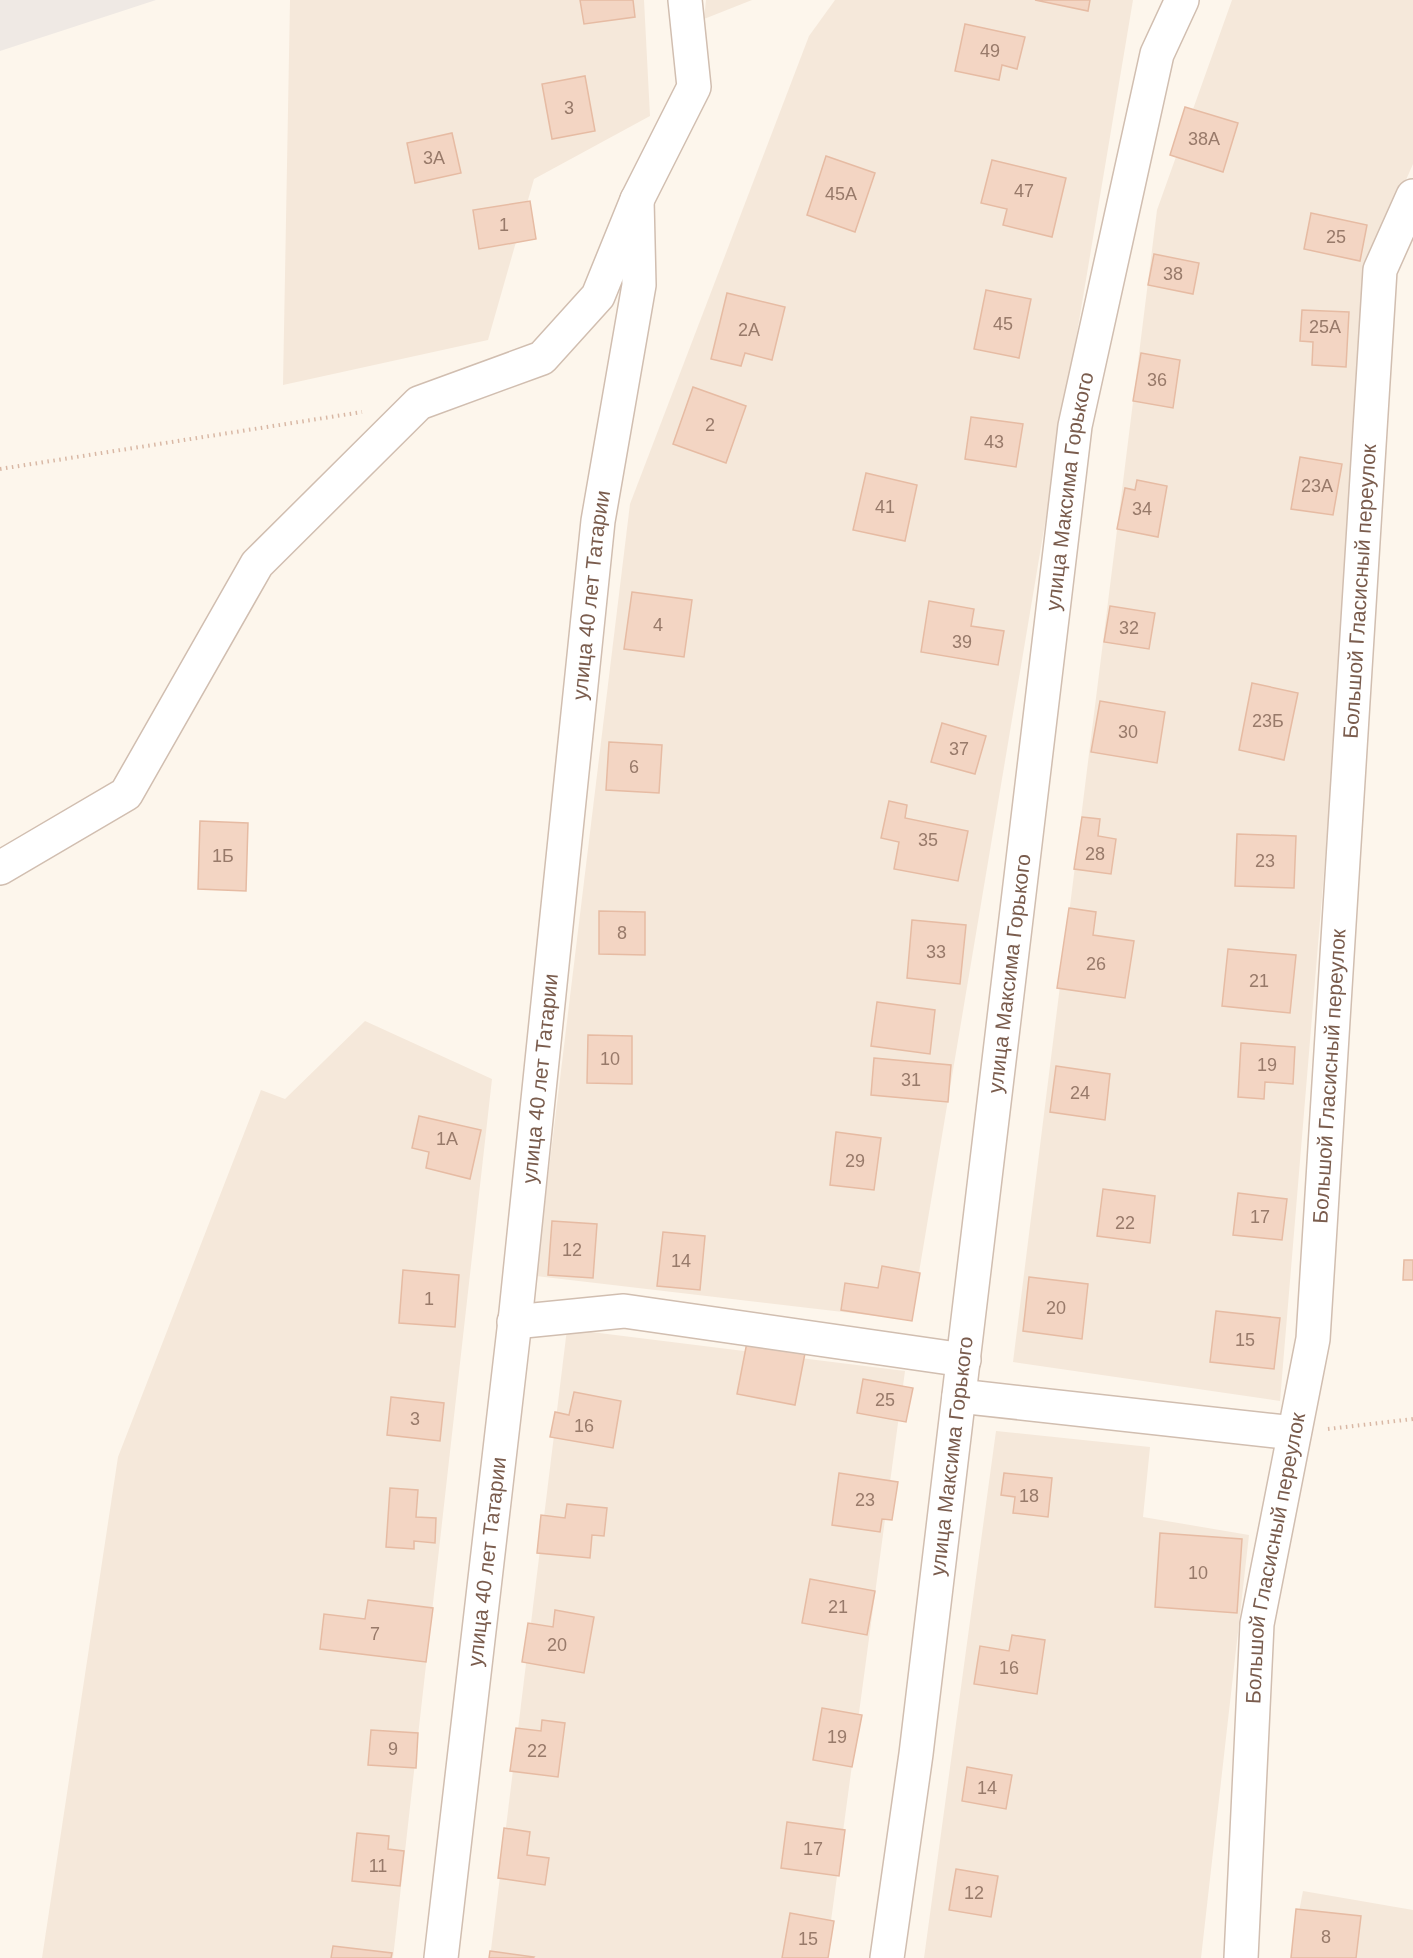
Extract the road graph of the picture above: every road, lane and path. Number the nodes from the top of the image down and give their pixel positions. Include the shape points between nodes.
1 (685, 0) edge
2 (1182, 0) edge
3 (1413, 196) edge
4 (637, 200) junction
5 (419, 403) junction
6 (0, 469) edge
7 (0, 868) edge
8 (514, 1323) junction
9 (964, 1360) junction
10 (959, 1396) junction
11 (1413, 1419) edge
12 (1294, 1433) junction
13 (441, 1958) edge
14 (887, 1958) edge
15 (1241, 1958) edge

1 - 4 street via 694,87
2 - 9 street, улица Максима Горького via 1157,54 1075,426
3 - 12 street, Большой Гласисный переулок via 1380,270 1313,1339
4 - 5 street via 598,296 542,358
4 - 8 street, улица 40 лет Татарии via 639,285 598,521
5 - 6 path
5 - 7 street via 257,564 126,794
8 - 9 street via 624,1311
8 - 13 street, улица 40 лет Татарии
9 - 10 street, улица Максима Горького
10 - 12 street
10 - 14 street, улица Максима Горького via 918,1743
11 - 12 path
12 - 15 street, Большой Гласисный переулок via 1257,1624

